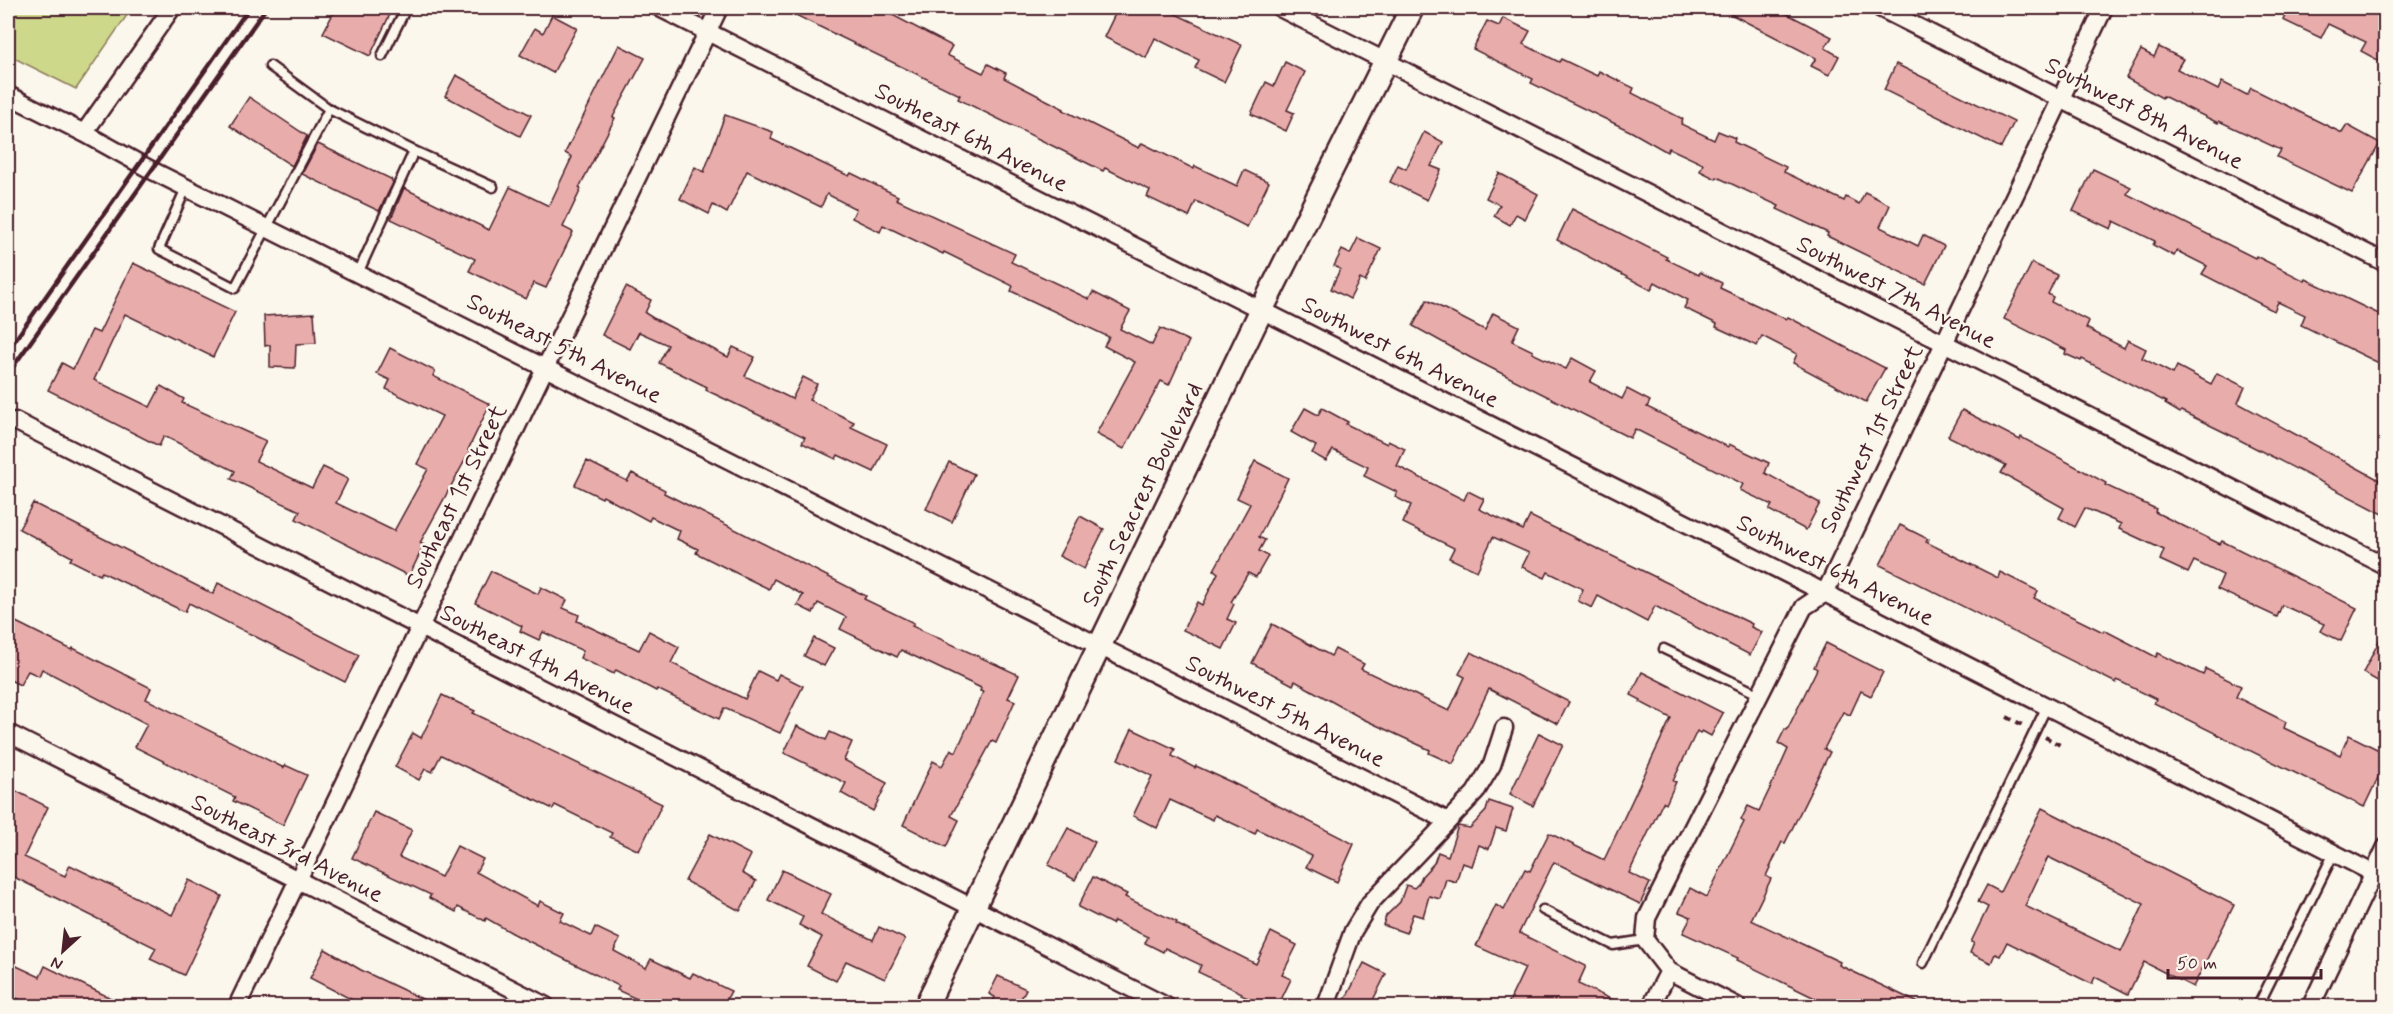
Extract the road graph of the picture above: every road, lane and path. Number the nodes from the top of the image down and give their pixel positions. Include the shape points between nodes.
1 (172, 8) edge
2 (406, 8) edge
3 (660, 8) edge
4 (720, 8) edge
5 (1280, 8) edge
6 (1412, 8) edge
7 (1880, 8) edge
8 (2104, 8) edge
9 (707, 32) junction
10 (382, 56) dead end
11 (1386, 62) junction
12 (270, 66) dead end
13 (8, 95) edge
14 (2060, 99) junction
15 (329, 109) junction
16 (84, 133) junction
17 (414, 152) junction
18 (493, 187) dead end
19 (186, 188) junction
20 (267, 228) junction
21 (2385, 262) edge
22 (358, 273) junction
23 (1261, 311) junction
24 (1945, 345) junction
25 (546, 367) junction
26 (15, 421) dead end
27 (2385, 566) edge
28 (1825, 592) junction
29 (420, 628) junction
30 (1100, 646) junction
31 (1664, 649) dead end
32 (1760, 696) junction
33 (2048, 706) junction
34 (1504, 728) dead end
35 (8, 733) edge
36 (1449, 821) junction
37 (2385, 847) edge
38 (2334, 853) junction
39 (2379, 873) edge
40 (298, 881) junction
41 (972, 909) junction
42 (1543, 910) dead end
43 (1645, 940) junction
44 (1923, 963) dead end
45 (1669, 971) junction
46 (237, 1006) edge
47 (546, 1006) edge
48 (926, 1006) edge
49 (1166, 1006) edge
50 (1326, 1006) edge
51 (1651, 1006) edge
52 (1737, 1006) edge
53 (2258, 1006) edge
54 (2312, 1006) edge

1 - 16 street
2 - 10 lane
3 - 9 street, Southeast 6th Avenue
4 - 9 street, Southeast 1st Street
5 - 11 street, Southwest 7th Avenue
6 - 11 street, South Seacrest Boulevard
7 - 14 street, Southwest 8th Avenue
8 - 14 street, Southwest 1st Street
9 - 23 street, Southeast 6th Avenue
9 - 25 street, Southeast 1st Street
11 - 23 street, South Seacrest Boulevard
11 - 24 street, Southwest 7th Avenue
12 - 15 lane
13 - 16 street, Southeast 5th Avenue
14 - 21 street, Southwest 8th Avenue
14 - 24 street, Southwest 1st Street
15 - 17 lane
15 - 20 lane
16 - 19 street, Southeast 5th Avenue
17 - 18 lane
17 - 22 lane
19 - 20 street, Southeast 5th Avenue
19 - 20 lane via 159,249 235,288
20 - 22 street, Southeast 5th Avenue
22 - 25 street, Southeast 5th Avenue
23 - 28 street, Southwest 6th Avenue
23 - 30 street, South Seacrest Boulevard
24 - 27 street, Southwest 7th Avenue
24 - 28 street, Southwest 1st Street
25 - 29 street, Southeast 1st Street
25 - 30 street, Southeast 5th Avenue
26 - 29 street, Southeast 4th Avenue
28 - 32 street, Southwest 1st Street via 1804,607
28 - 33 street, Southwest 6th Avenue
29 - 40 street, Southeast 1st Street
29 - 41 street, Southeast 4th Avenue
30 - 36 street, Southwest 5th Avenue
30 - 41 street, South Seacrest Boulevard
31 - 32 lane
32 - 43 street, Southwest 1st Street via 1647,918
33 - 38 street, Southwest 6th Avenue
33 - 44 lane
34 - 36 street via 1485,779
35 - 40 street, Southeast 3rd Avenue
36 - 50 street via 1370,903 1353,931
37 - 39 street
38 - 39 street, Southwest 6th Avenue
38 - 53 lane
39 - 54 street
40 - 46 street, Southeast 1st Street
40 - 47 street, Southeast 3rd Avenue
41 - 48 street, South Seacrest Boulevard
41 - 49 street, Southeast 4th Avenue
42 - 43 lane via 1613,945
43 - 45 street
45 - 51 street
45 - 52 street

